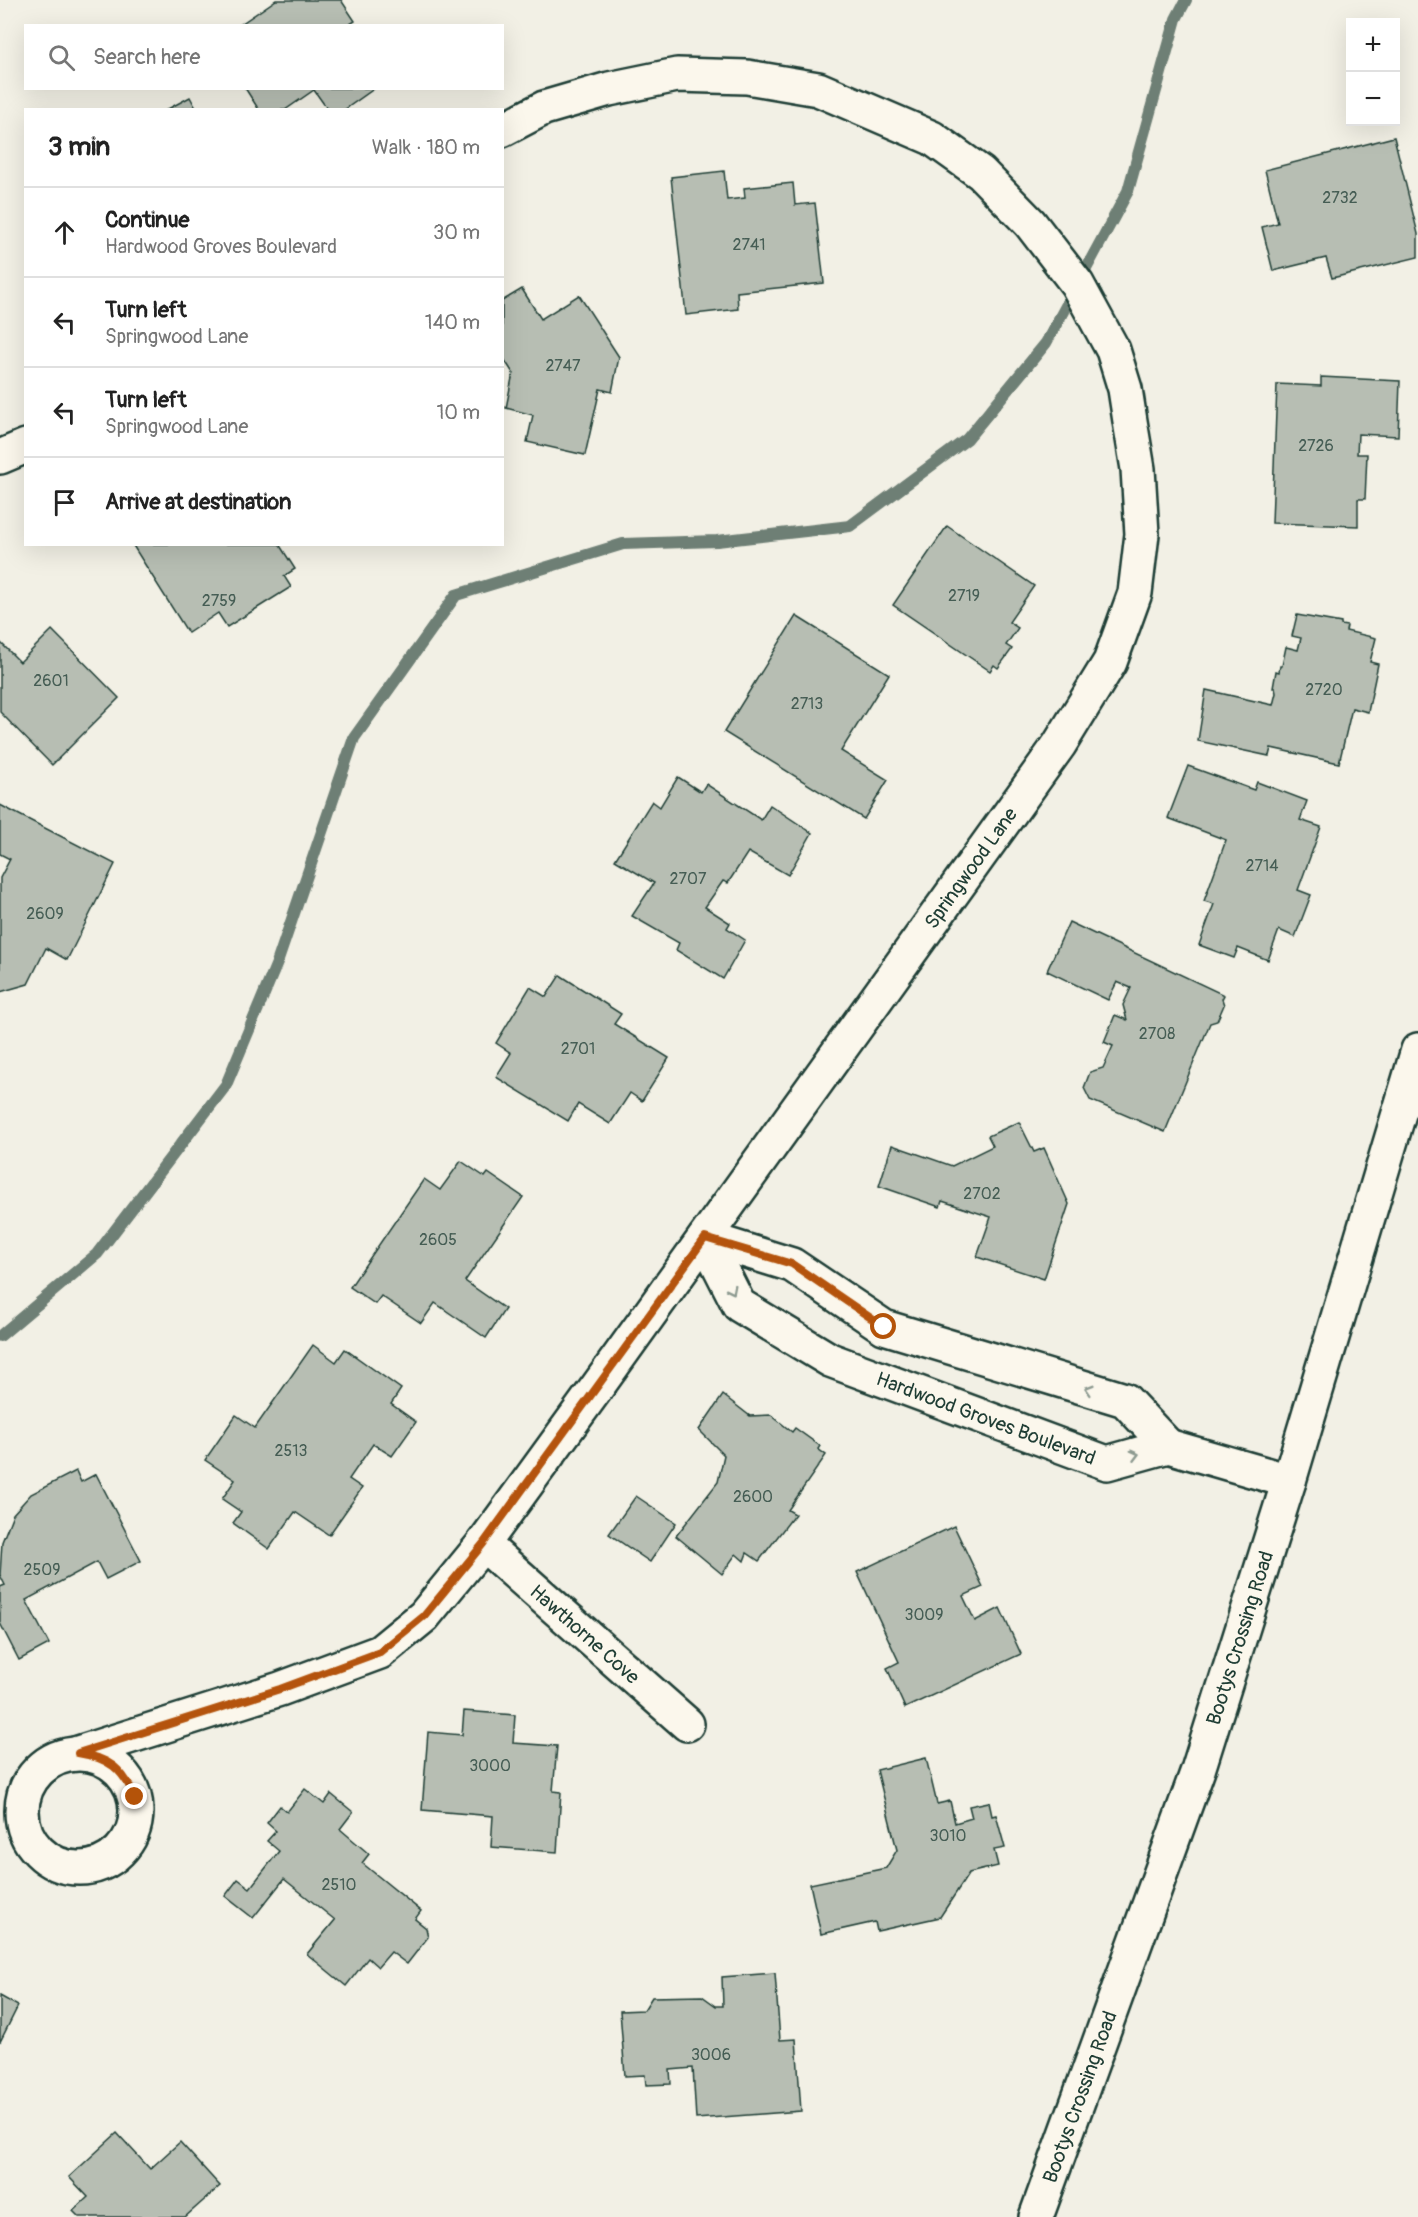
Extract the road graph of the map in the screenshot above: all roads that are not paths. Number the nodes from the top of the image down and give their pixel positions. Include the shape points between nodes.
1 (504, 129) edge
2 (24, 447) edge
3 (0, 458) edge
4 (1418, 1050) edge
5 (705, 1238) junction
6 (1168, 1446) junction
7 (1289, 1481) junction
8 (483, 1544) junction
9 (687, 1724) dead end
10 (78, 1753) dead end
11 (1035, 2217) edge

1 - 5 street, Springwood Lane via 544,108 609,88 677,75 747,77 818,88 878,113 932,138 981,173 1030,223 1077,284 1113,350 1125,390 1142,534 1135,593 1110,662 1059,745
2 - 3 street
4 - 7 street, Bootys Crossing Road
6 -> 5 street via 1125,1400 884,1327 792,1264
5 -> 6 street, Hardwood Groves Boulevard via 739,1305 830,1360 1107,1463
5 - 8 street, Springwood Lane
6 - 7 street
7 - 11 street, Bootys Crossing Road via 1198,1770
8 - 9 street, Hawthorne Cove
8 - 10 street, Springwood Lane via 424,1616 380,1652 280,1689

